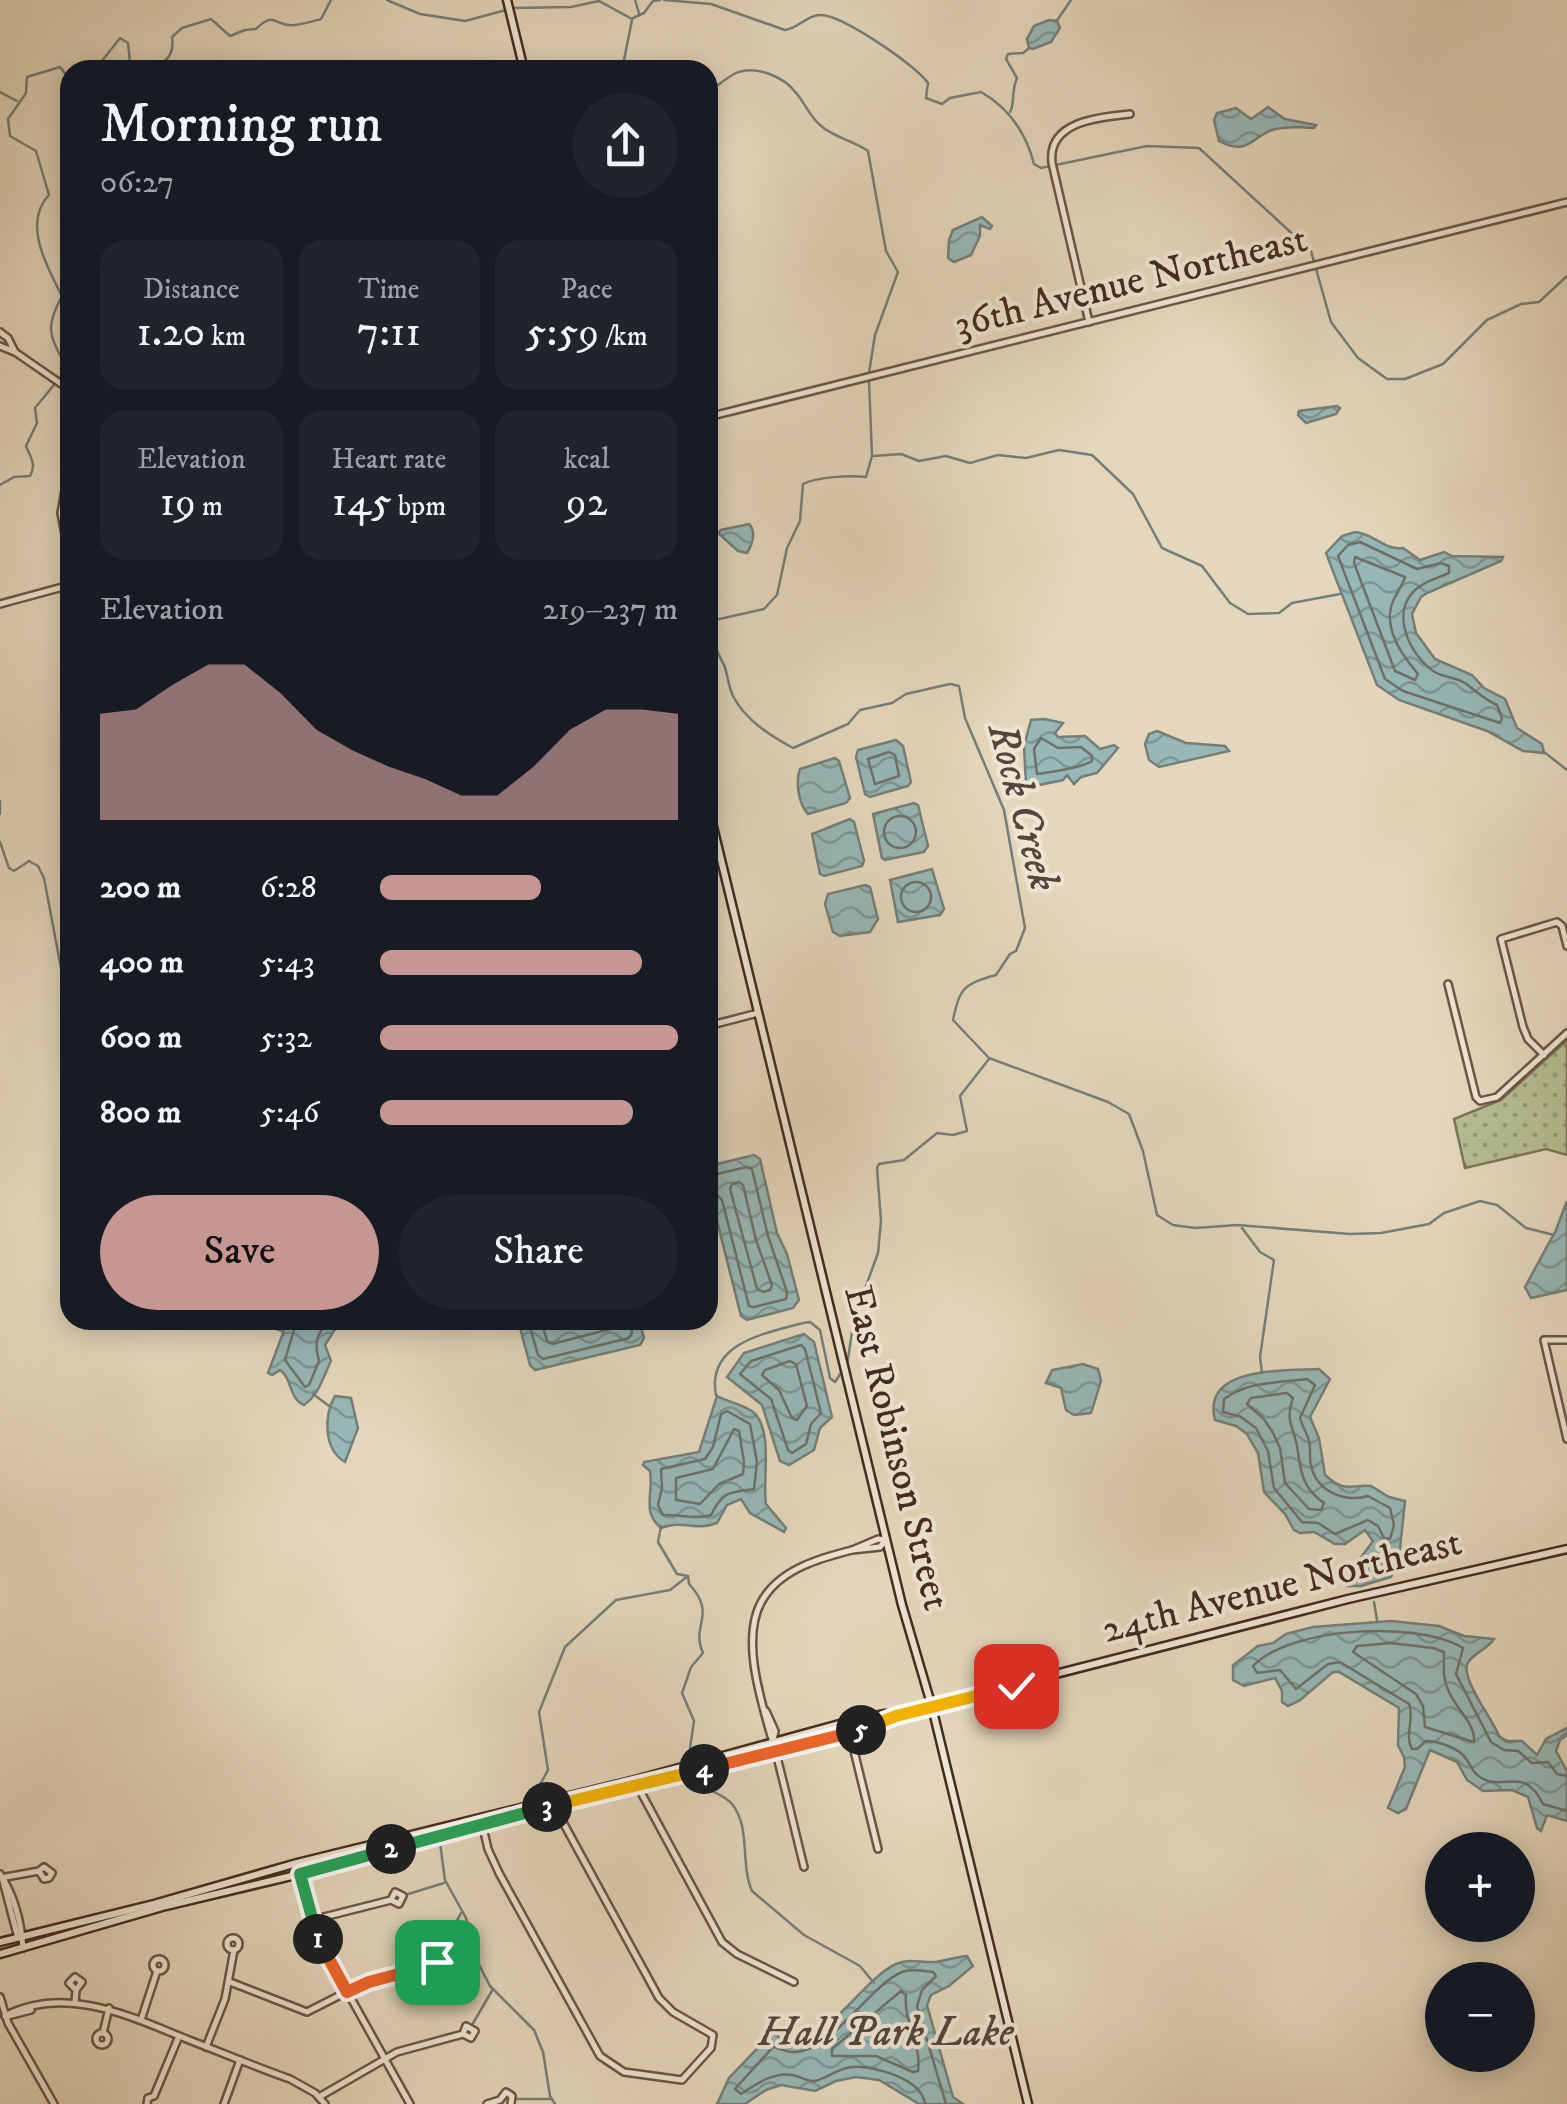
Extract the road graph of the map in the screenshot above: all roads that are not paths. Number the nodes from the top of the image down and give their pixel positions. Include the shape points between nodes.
1 (507, 2) edge
2 (522, 60) edge
3 (1130, 114) dead end
4 (1567, 202) edge
5 (1089, 322) junction
6 (0, 332) edge
7 (0, 346) edge
8 (16, 352) junction
9 (60, 382) edge
10 (718, 415) edge
11 (60, 587) edge
12 (0, 604) edge
13 (718, 847) edge
14 (1567, 946) edge
15 (1448, 984) dead end
16 (758, 1013) junction
17 (718, 1023) edge
18 (1567, 1033) edge
19 (1544, 1055) junction
20 (1567, 1340) edge
21 (1566, 1427) edge
22 (1567, 1439) edge
23 (886, 1540) junction
24 (1567, 1549) edge
25 (932, 1706) junction
26 (896, 1716) junction
27 (847, 1722) junction
28 (850, 1734) junction
29 (773, 1741) junction
30 (776, 1752) junction
31 (636, 1782) junction
32 (553, 1803) junction
33 (482, 1822) junction
34 (878, 1848) dead end
35 (297, 1863) junction
36 (804, 1867) dead end
37 (39, 1872) dead end
38 (300, 1874) junction
39 (1, 1877) edge
40 (391, 1900) dead end
41 (312, 1920) junction
42 (20, 1936) junction
43 (0, 1942) edge
44 (22, 1948) junction
45 (234, 1950) dead end
46 (0, 1954) edge
47 (425, 1967) dead end
48 (158, 1970) dead end
49 (230, 1982) junction
50 (794, 1982) dead end
51 (76, 1990) dead end
52 (347, 1992) junction
53 (0, 1997) edge
54 (75, 2003) junction
55 (109, 2008) junction
56 (5, 2016) junction
57 (140, 2020) junction
58 (103, 2033) dead end
59 (462, 2034) dead end
60 (178, 2036) junction
61 (206, 2047) junction
62 (384, 2059) junction
63 (240, 2060) junction
64 (154, 2096) junction
65 (319, 2097) junction
66 (502, 2102) edge
67 (54, 2104) edge
68 (147, 2104) edge
69 (158, 2104) edge
70 (224, 2104) edge
71 (325, 2104) edge
72 (410, 2104) edge
73 (487, 2104) edge
74 (510, 2104) edge
75 (1028, 2104) edge

1 - 2 street
3 - 5 street via 1080,123 1051,148
4 - 5 street, 36th Avenue Northeast
5 - 10 street, 36th Avenue Northeast
6 - 8 street
7 - 8 street
8 - 9 street
11 - 12 street
13 - 16 street, East Robinson Street
14 - 19 street via 1557,922 1501,939 1523,1027
15 - 19 street via 1480,1101 1497,1097
16 - 17 street
16 - 23 street, East Robinson Street
18 - 19 street
20 - 21 street via 1544,1340
21 - 22 street
23 - 25 street, East Robinson Street
23 - 29 street via 795,1571 759,1605 753,1644
24 - 25 street, 24th Avenue Northeast
25 - 26 street, 24th Avenue Northeast
25 - 75 street, East Robinson Street
26 - 27 street, 24th Avenue Northeast
26 - 28 street, 24th Avenue Northeast
27 - 28 street
27 - 29 street, 24th Avenue Northeast
28 - 30 street, 24th Avenue Northeast
28 - 34 street
29 - 30 street
29 - 31 street, 24th Avenue Northeast
30 - 31 street, 24th Avenue Northeast
30 - 36 street
31 - 32 street, 24th Avenue Northeast
31 - 50 street via 722,1942
32 - 33 street, 24th Avenue Northeast
32 - 33 street via 659,1998 713,2036 679,2081 624,2072 600,2056 498,1874
33 - 35 street, 24th Avenue Northeast
33 - 38 street, 24th Avenue Northeast
35 - 38 street
35 - 42 street, 24th Avenue Northeast
37 - 39 street
38 - 41 street
38 - 44 street, 24th Avenue Northeast
39 - 42 street
40 - 41 street
41 - 52 street
42 - 43 street, 24th Avenue Northeast
42 - 44 street
44 - 46 street, 24th Avenue Northeast
45 - 49 street
47 - 52 street
48 - 57 street
49 - 52 street via 307,2012
49 - 61 street
51 - 54 street
52 - 62 street
53 - 56 street
54 - 55 street
54 - 56 street
55 - 57 street
55 - 58 street
56 - 67 street
57 - 60 street
59 - 62 street
60 - 61 street
60 - 64 street
61 - 63 street
62 - 65 street
62 - 72 street
63 - 65 street
63 - 70 street
64 - 68 street
64 - 69 street
65 - 71 street
66 - 73 street
66 - 74 street via 508,2092

